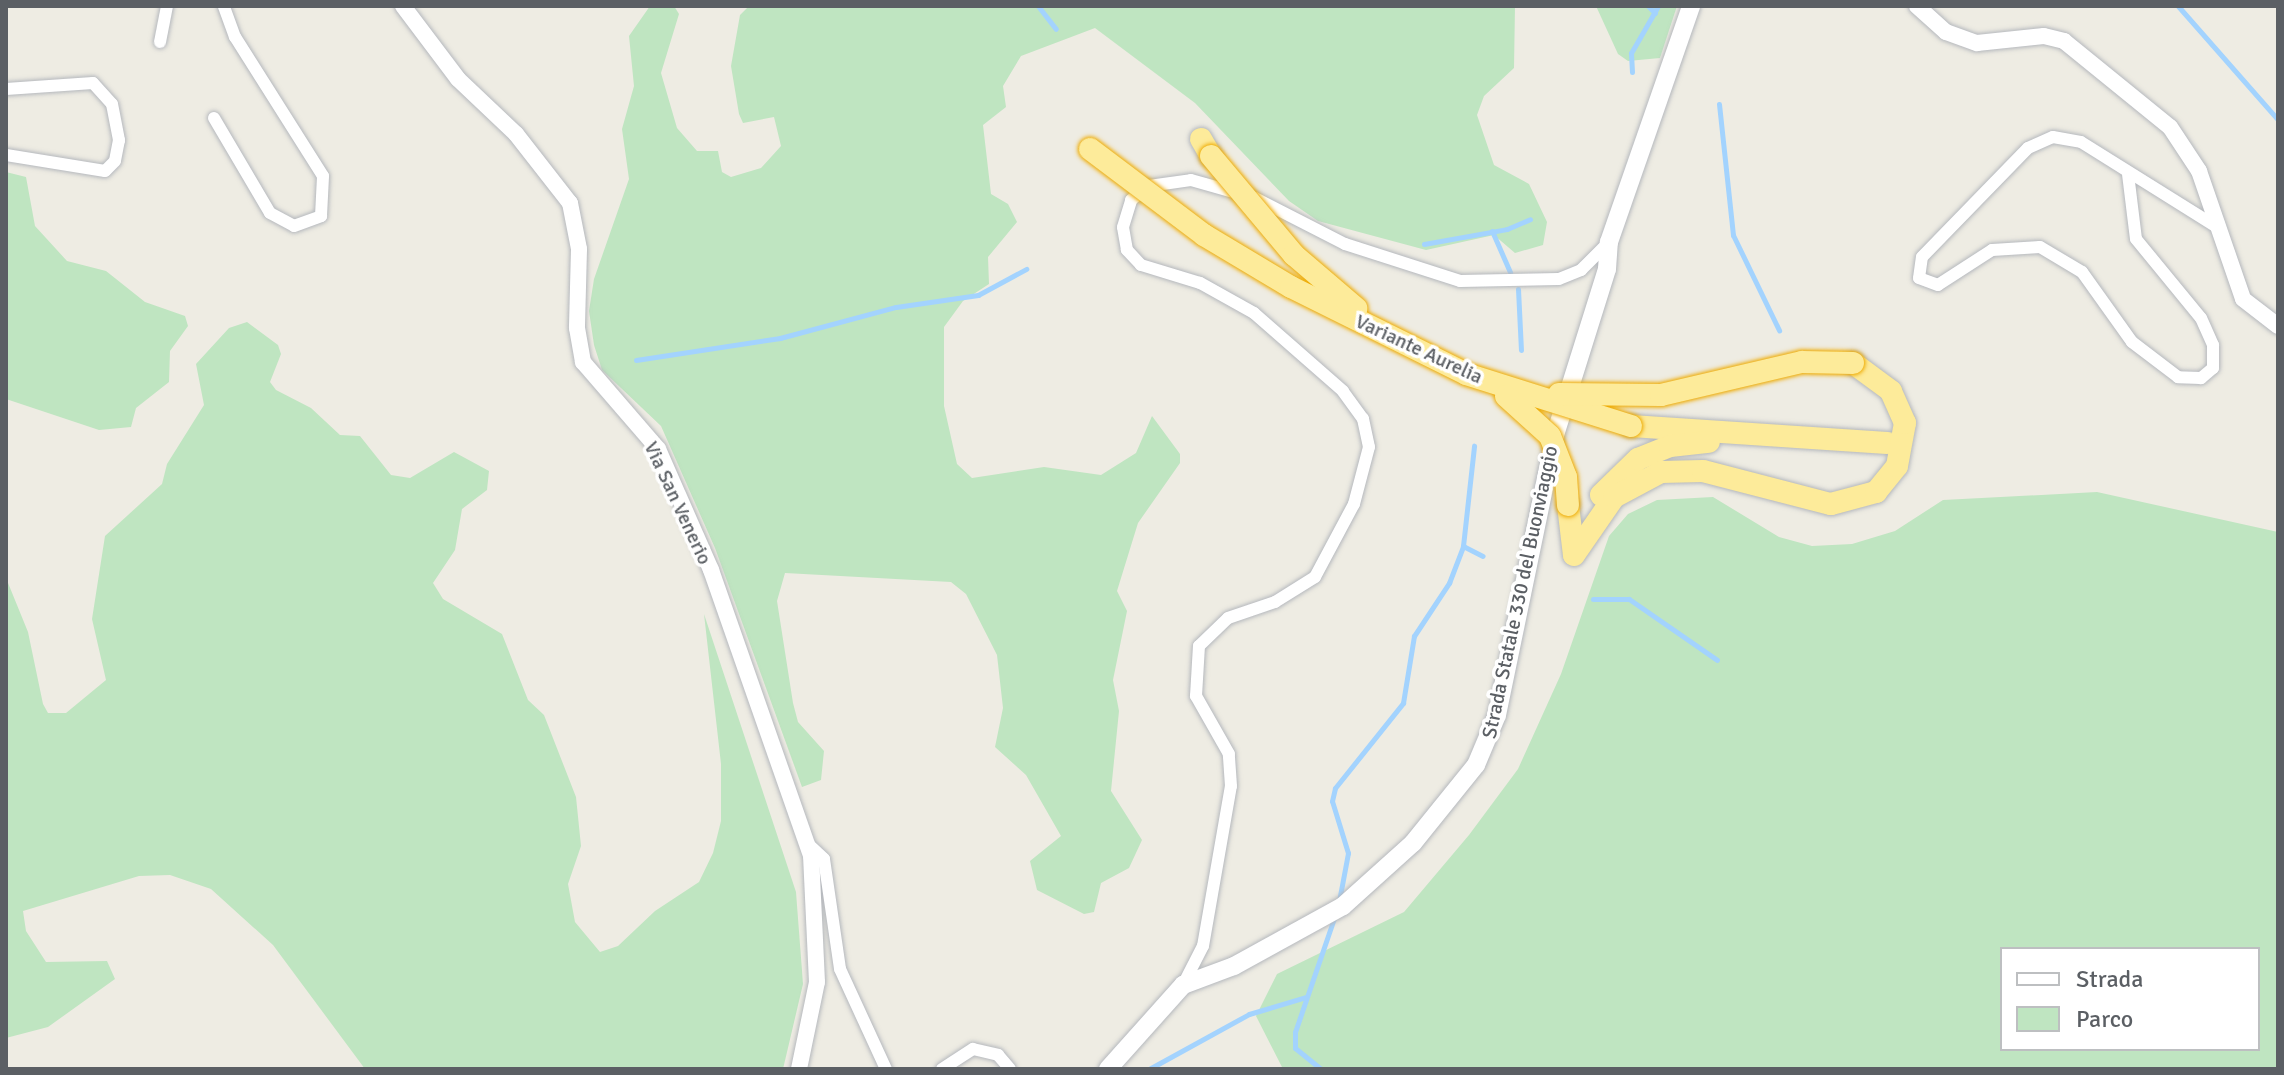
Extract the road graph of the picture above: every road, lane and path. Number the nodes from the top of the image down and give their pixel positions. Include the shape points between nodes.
1 (167, 6) edge
2 (224, 6) edge
3 (403, 6) edge
4 (1691, 6) edge
5 (1917, 6) edge
6 (160, 42) dead end
7 (6, 89) edge
8 (214, 118) dead end
9 (1206, 147) dead end
10 (1090, 149) dead end
11 (6, 155) edge
12 (2128, 174) junction
13 (2217, 227) junction
14 (1609, 242) junction
15 (2278, 326) edge
16 (1403, 342) junction
17 (1466, 374) junction
18 (1762, 435) junction
19 (1887, 443) dead end
20 (1574, 555) junction
21 (808, 844) junction
22 (1183, 985) junction
23 (799, 1069) edge
24 (886, 1069) edge
25 (942, 1069) edge
26 (1010, 1069) edge
27 (1108, 1069) edge

1 - 6 street
2 - 8 street via 235,37 318,166 325,194 321,216 294,226 270,213
3 - 21 street, Via San Venerio via 458,79 516,134 570,203 579,249 577,328 583,362 658,449 711,570
4 - 14 main road, Strada Statale 330 del Buonviaggio
5 - 13 street via 1946,32 1977,43 2044,36 2064,41 2184,141
7 - 11 street via 93,83 112,104 119,140 115,161 105,171
9 - 16 highway, bridge via 1294,255
10 - 16 highway, Variante Aurelia, bridge via 1215,242
12 - 12 street via 2081,142 2040,141 1922,257 1919,278 1938,285 1992,250 2040,247 2082,272 2132,342 2178,377 2201,378 2213,368 2213,345 2201,318 2136,239
12 - 13 street
13 - 15 street via 2243,299
14 - 22 main road, Strada Statale 330 del Buonviaggio, bridge via 1607,269 1555,435 1490,740 1447,807 1343,906 1234,966
14 - 22 street, Strada Statale 330 del Buonviaggio via 1581,270 1559,279 1460,281 1345,244 1255,198 1191,180 1149,186 1131,200 1123,227 1134,258 1254,313 1343,391 1363,419 1369,447 1354,504 1315,577 1275,602 1228,618 1199,646 1196,696 1223,740 1231,786 1203,946
16 - 17 highway, Variante Aurelia, bridge
17 - 18 highway, Variante Aurelia, bridge via 1631,426
17 - 20 highway, bridge via 1537,419 1560,454
17 - 20 highway, bridge via 1555,393 1627,398 1705,387 1802,362 1853,363 1884,382 1905,423 1897,466 1876,492 1831,504 1703,471 1661,472 1614,497
18 - 19 highway, Variante Aurelia
18 - 20 highway via 1670,446 1638,459 1596,502
21 - 23 street, Via San Venerio via 817,982
21 - 24 street via 824,859 840,969
22 - 27 main road, Strada Statale 330 del Buonviaggio
25 - 26 street via 973,1049 998,1055

